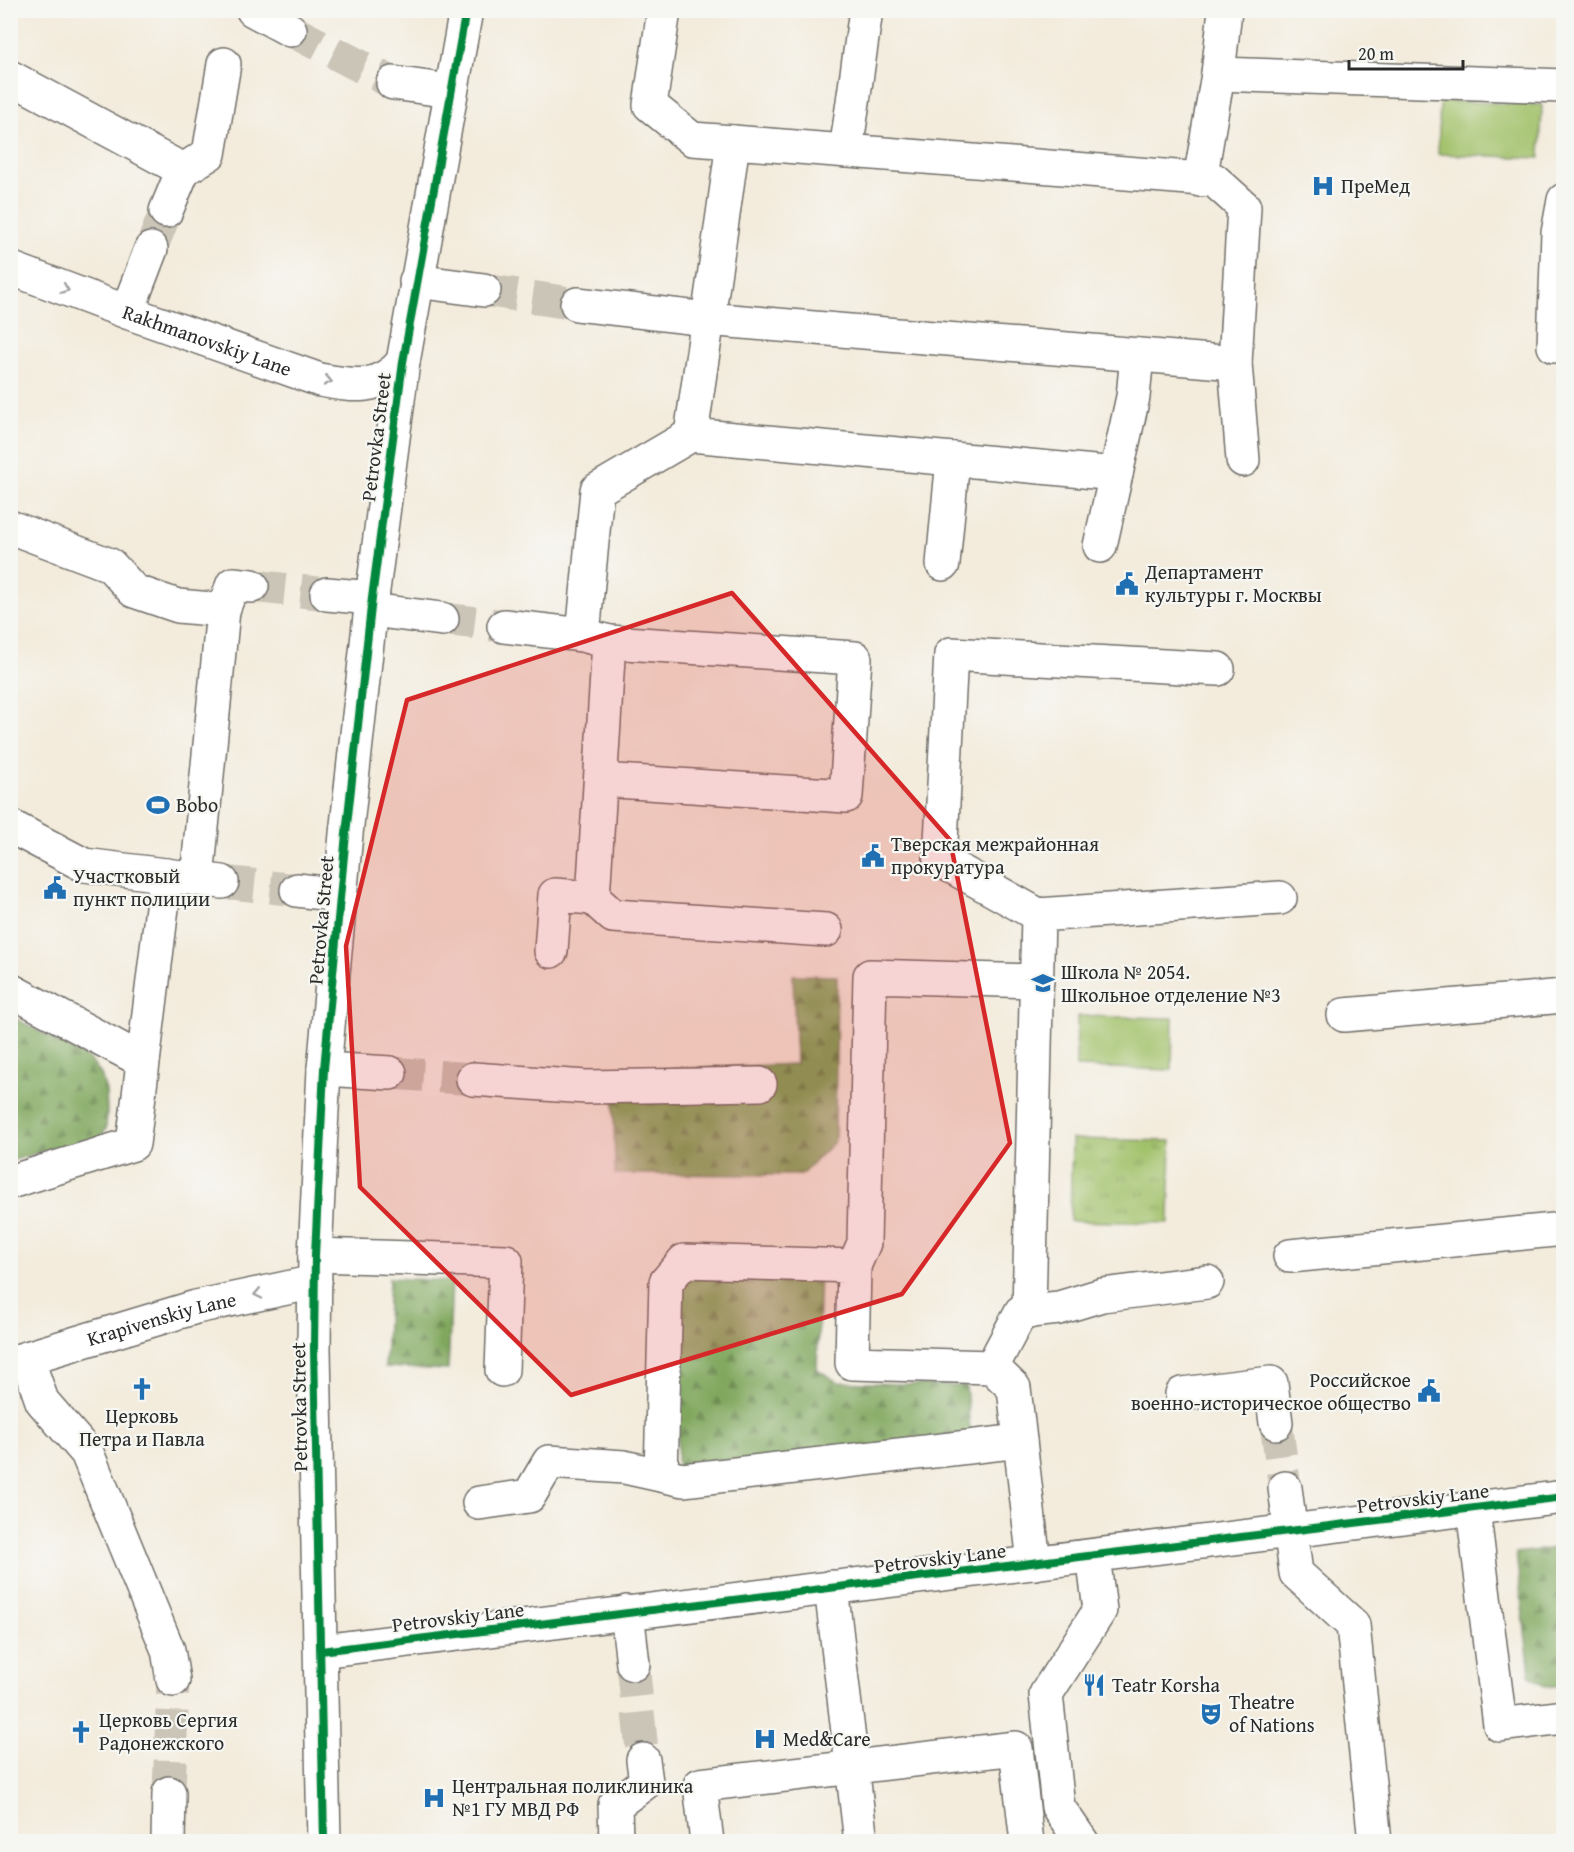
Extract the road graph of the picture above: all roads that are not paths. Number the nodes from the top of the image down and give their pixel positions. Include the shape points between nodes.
1 (253, 10) edge
2 (466, 10) edge
3 (664, 10) edge
4 (866, 10) edge
5 (1225, 10) edge
6 (290, 30) tunnel mouth
7 (224, 64) dead end
8 (1218, 74) junction
9 (10, 77) edge
10 (393, 83) tunnel mouth
11 (1563, 86) edge
12 (450, 91) junction
13 (733, 142) junction
14 (846, 151) junction
15 (183, 170) junction
16 (1200, 180) junction
17 (1563, 200) edge
18 (166, 212) tunnel mouth
19 (151, 249) tunnel mouth
20 (10, 268) edge
21 (416, 281) junction
22 (484, 290) tunnel mouth
23 (577, 304) tunnel mouth
24 (127, 312) junction
25 (707, 319) junction
26 (1554, 346) dead end
27 (1137, 355) junction
28 (402, 362) junction
29 (1235, 363) junction
30 (691, 435) junction
31 (953, 459) junction
32 (1243, 460) dead end
33 (1116, 474) junction
34 (10, 527) edge
35 (1100, 546) dead end
36 (943, 564) dead end
37 (252, 586) tunnel mouth
38 (327, 594) tunnel mouth
39 (372, 604) junction
40 (223, 610) junction
41 (442, 619) tunnel mouth
42 (504, 626) tunnel mouth
43 (596, 638) junction
44 (1218, 669) dead end
45 (601, 780) junction
46 (10, 826) edge
47 (195, 879) junction
48 (297, 890) tunnel mouth
49 (340, 895) junction
50 (593, 898) junction
51 (1280, 898) dead end
52 (1038, 915) junction
53 (826, 930) dead end
54 (551, 951) dead end
55 (1037, 981) junction
56 (10, 990) edge
57 (1563, 996) edge
58 (1344, 1015) dead end
59 (143, 1061) junction
60 (324, 1069) junction
61 (390, 1073) tunnel mouth
62 (473, 1079) tunnel mouth
63 (760, 1084) dead end
64 (10, 1182) edge
65 (1563, 1229) edge
66 (1290, 1256) dead end
67 (854, 1266) junction
68 (315, 1268) junction
69 (1207, 1282) dead end
70 (1029, 1312) junction
71 (19, 1360) edge
72 (992, 1367) junction
73 (502, 1370) dead end
74 (1182, 1394) dead end
75 (1276, 1423) tunnel mouth
76 (1020, 1441) junction
77 (661, 1475) junction
78 (1285, 1488) tunnel mouth
79 (1563, 1497) edge
80 (479, 1503) dead end
81 (1473, 1509) junction
82 (1290, 1531) junction
83 (1093, 1556) junction
84 (1034, 1563) junction
85 (831, 1587) junction
86 (627, 1612) junction
87 (321, 1651) junction
88 (633, 1664) tunnel mouth
89 (173, 1680) tunnel mouth
90 (1563, 1717) edge
91 (644, 1760) tunnel mouth
92 (853, 1767) junction
93 (169, 1793) tunnel mouth
94 (168, 1842) edge
95 (324, 1842) edge
96 (616, 1842) edge
97 (706, 1842) edge
98 (861, 1842) edge
99 (1027, 1842) edge
100 (1083, 1842) edge
101 (1375, 1842) edge

1 - 6 street
2 - 12 street, Petrovka Street
3 - 13 street via 650,105 692,139
4 - 14 street
5 - 8 street
7 - 15 street via 209,154
8 - 11 street
8 - 16 street
9 - 15 street
10 - 12 street
12 - 21 street, Petrovka Street
13 - 14 street
13 - 25 street
14 - 16 street
15 - 18 street
16 - 29 street via 1214,180 1244,207
17 - 26 street
19 - 24 street
20 -> 24 street, Rakhmanovskiy Lane
21 - 22 street
21 - 28 street, Petrovka Street
23 - 25 street
24 -> 28 street, Rakhmanovskiy Lane via 320,380 347,385 379,382 392,375
25 - 27 street
25 - 30 street
27 - 29 street
27 - 33 street via 1133,397
28 - 39 street, Petrovka Street
29 - 32 street
30 - 31 street
30 - 43 street via 597,490
31 - 33 street
31 - 36 street
33 - 35 street
34 - 40 street via 110,565 134,591 178,606
37 - 40 street via 233,584
38 - 39 street
39 - 41 street
39 - 49 street, Petrovka Street
40 - 47 street
42 - 43 street
43 - 45 street
43 - 45 street via 855,658 846,796
44 - 52 street via 951,654 940,860
45 - 50 street
46 - 47 street via 84,865
47 - 59 street
48 - 49 street
49 - 60 street, Petrovka Street
50 - 53 street via 613,916
50 - 54 street via 555,895
51 - 52 street
52 - 55 street
55 - 67 street via 870,976 864,1243
55 - 70 street
56 - 59 street
57 - 58 street
59 - 64 street via 133,1144
60 - 61 street
60 - 68 street, Petrovka Street
62 - 63 street via 586,1087
65 - 66 street
67 - 72 street via 852,1364
67 - 77 street via 684,1261 666,1282
68 -> 71 street, Krapivenskiy Lane
68 - 73 street, Krapivenskiy Lane via 506,1261
68 - 87 street, Petrovka Street
69 - 70 street via 1102,1295
70 - 72 street via 1021,1312
71 - 89 street via 42,1401 87,1453 168,1650
72 - 76 street via 1014,1388
74 - 75 street via 1271,1383
76 - 77 street via 683,1480
76 - 84 street
77 - 80 street via 624,1467 549,1462 529,1496
78 - 82 street
79 - 81 street, Petrovskiy Lane
81 - 82 street, Petrovskiy Lane
81 - 90 street via 1500,1725
82 - 83 street, Petrovskiy Lane
82 - 101 street via 1296,1573 1353,1625
83 - 84 street, Petrovskiy Lane
83 - 100 street via 1100,1610 1046,1694 1058,1807
84 - 85 street, Petrovskiy Lane
85 - 86 street, Petrovskiy Lane
85 - 92 street
86 - 87 street, Petrovskiy Lane
86 - 88 street
87 - 95 street, Petrovka Street
91 - 96 street via 646,1782 615,1805
92 - 97 street via 700,1785
92 - 98 street
92 - 99 street via 1016,1748
93 - 94 street

